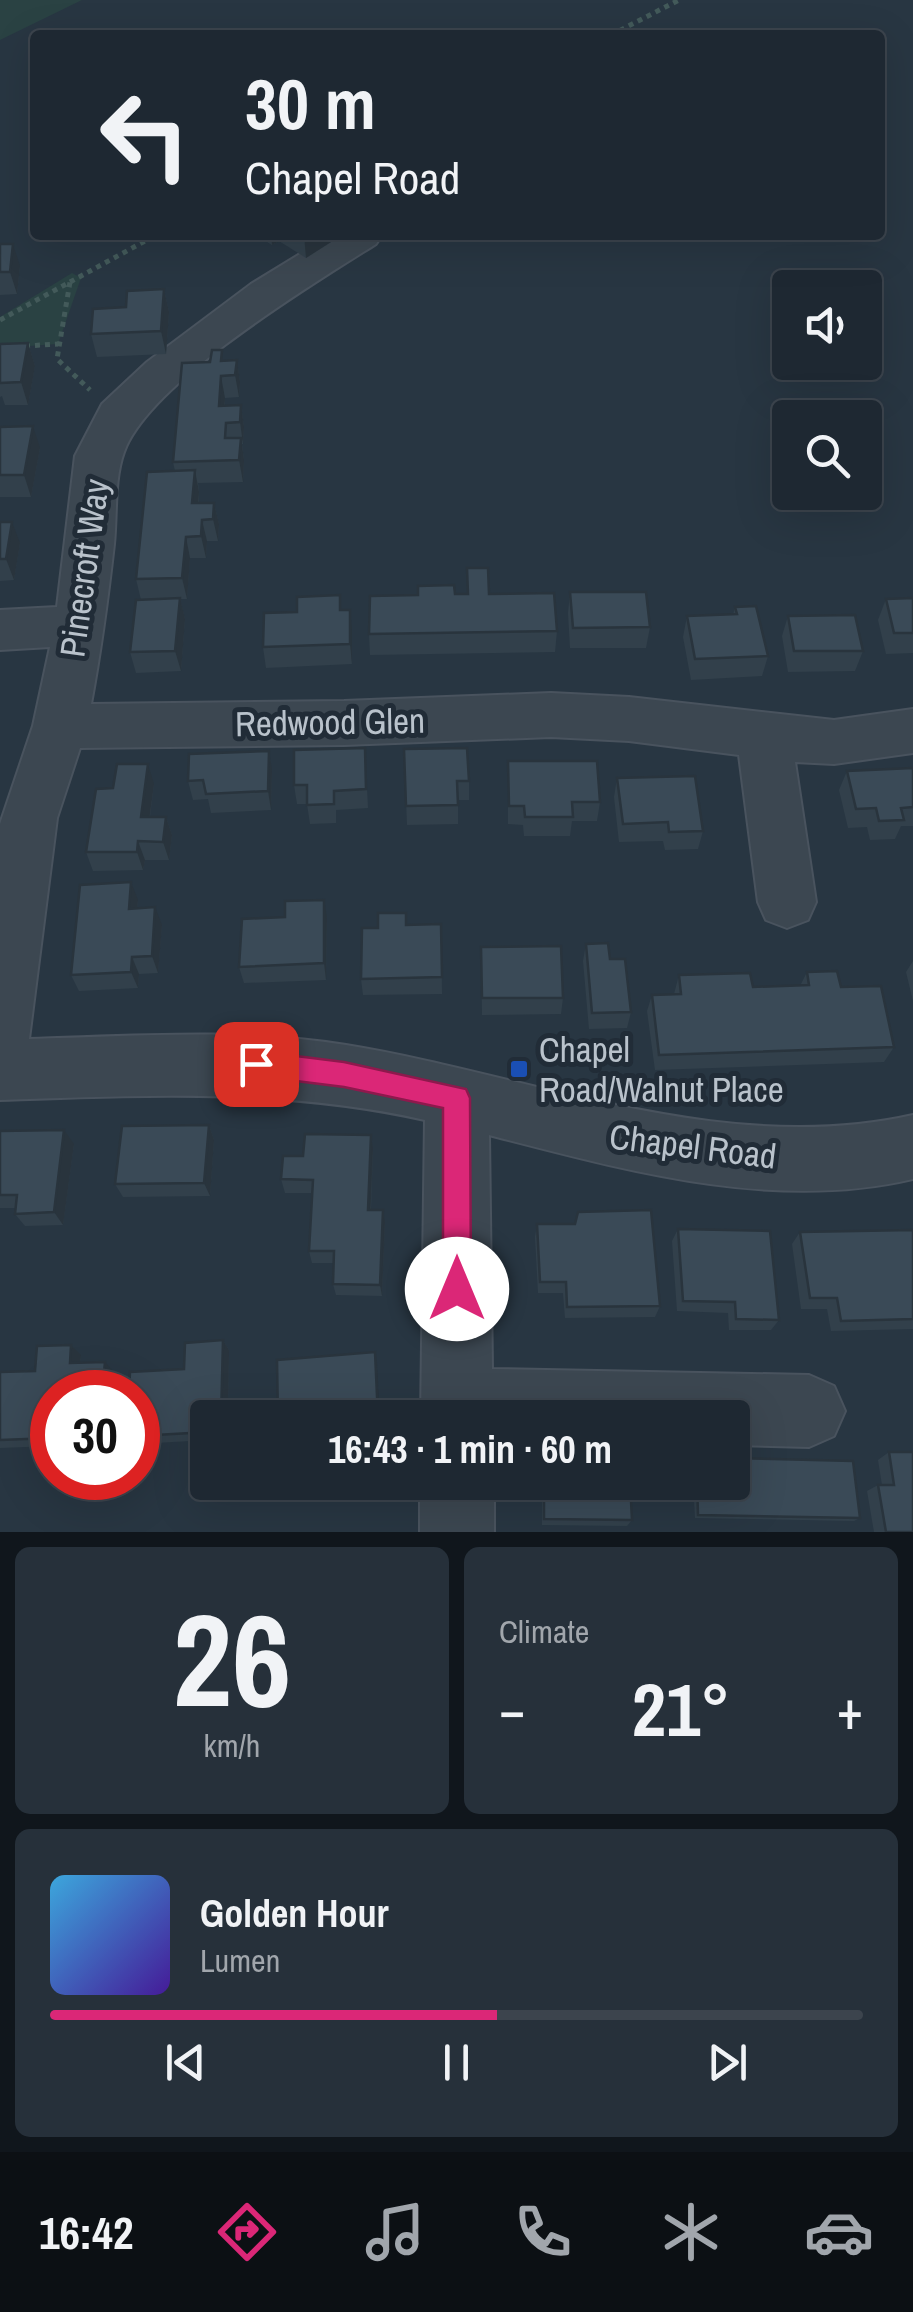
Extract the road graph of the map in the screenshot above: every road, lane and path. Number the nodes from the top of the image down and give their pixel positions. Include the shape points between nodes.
1 (679, 0) edge
2 (621, 30) edge
3 (147, 240) edge
4 (353, 240) edge
5 (70, 282) junction
6 (0, 320) edge
7 (58, 344) junction
8 (20, 346) edge
9 (118, 414) junction
10 (80, 625) junction
11 (0, 630) edge
12 (60, 726) junction
13 (913, 731) edge
14 (764, 736) junction
15 (787, 902) dead end
16 (0, 1034) edge
17 (0, 1070) edge
18 (456, 1098) junction
19 (913, 1146) edge
20 (457, 1400) edge
21 (750, 1411) edge
22 (809, 1411) dead end
23 (457, 1500) edge
24 (457, 1532) edge

1 - 2 path
3 - 5 path
4 - 9 street via 266,294
5 - 6 path
5 - 7 path
7 - 8 path
7 - 9 path via 58,359
9 - 10 street, Pinecroft Way via 99,456
10 - 11 street
10 - 12 street, Pinecroft Way
12 - 14 street, Redwood Glen via 551,715
12 - 16 street via 29,818
13 - 14 street, Redwood Glen via 834,742
14 - 15 street
17 - 18 street, Chapel Road via 256,1064
18 - 19 street, Chapel Road via 604,1136 780,1160
18 - 20 street
21 - 22 street
23 - 24 street

